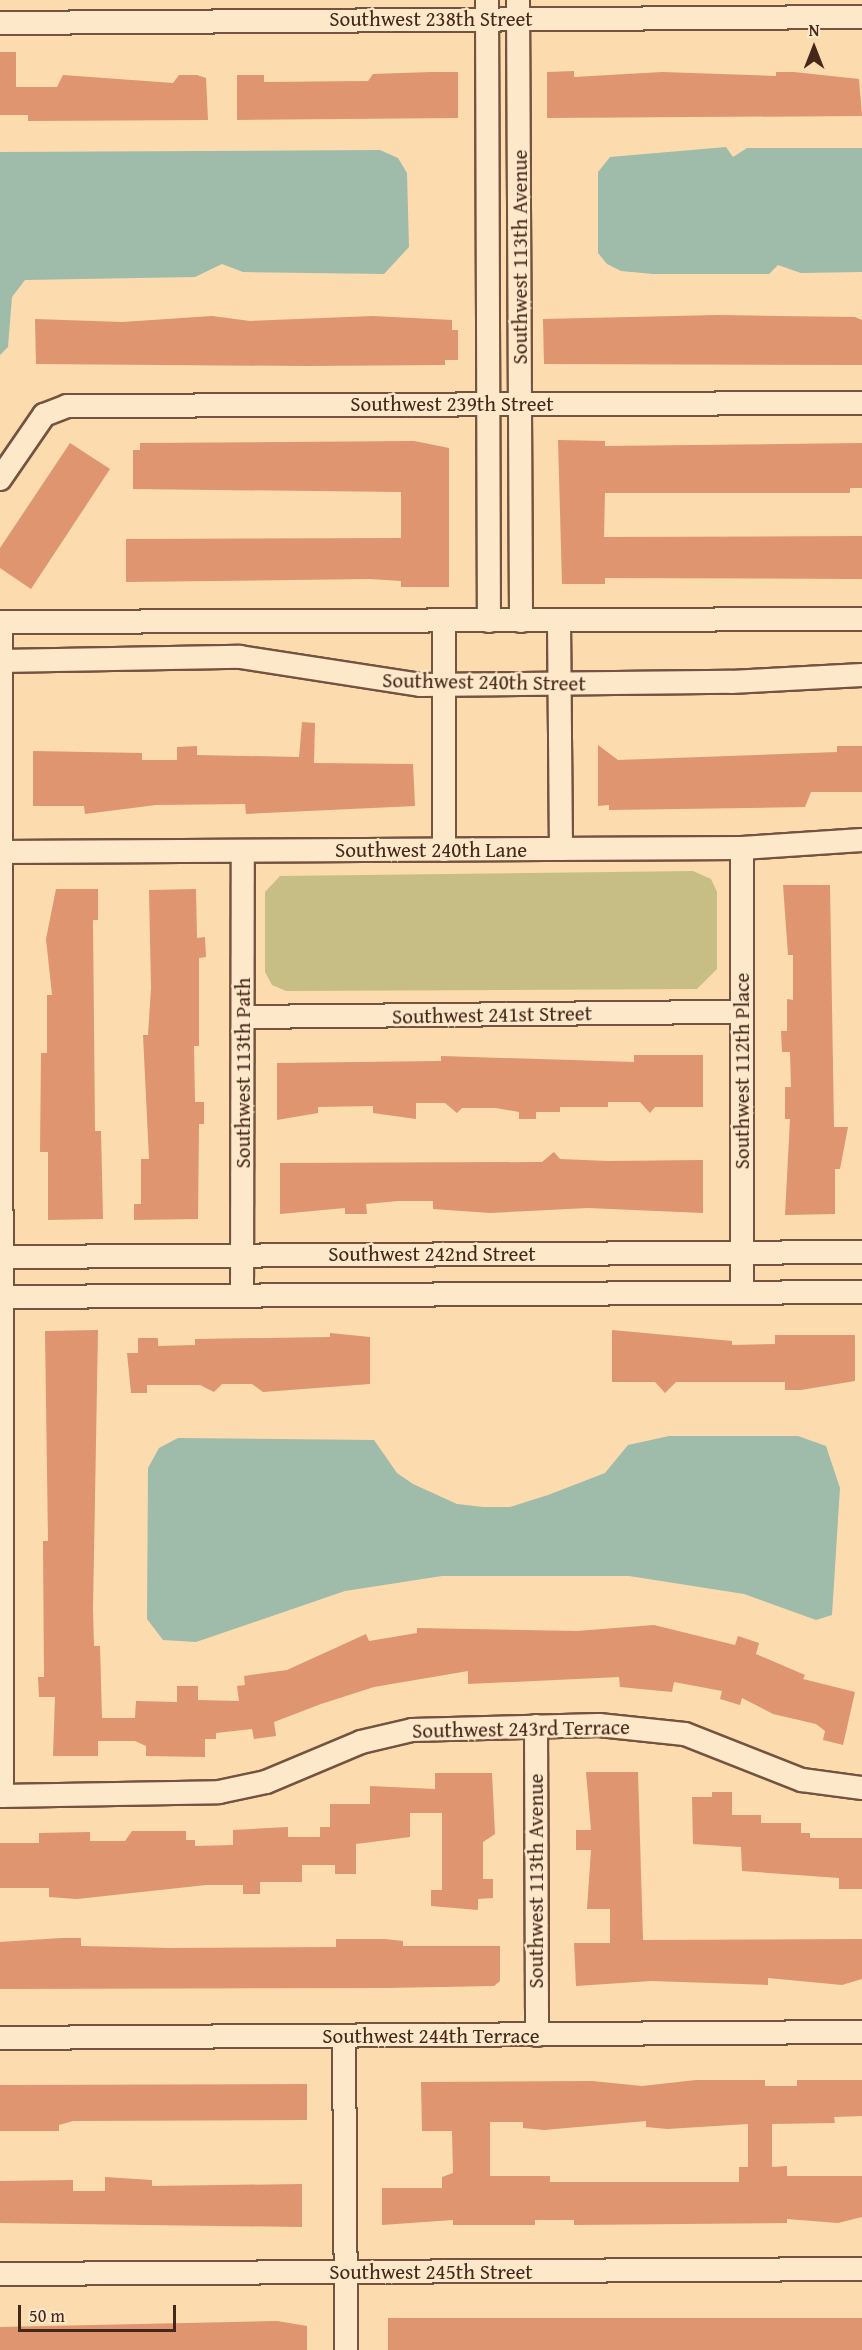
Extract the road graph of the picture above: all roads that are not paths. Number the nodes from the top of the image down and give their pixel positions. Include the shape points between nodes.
1 (519, 9) edge
2 (487, 10) edge
3 (862, 17) edge
4 (0, 23) edge
5 (862, 402) edge
6 (489, 403) junction
7 (520, 403) junction
8 (0, 479) edge
9 (862, 619) edge
10 (489, 621) junction
11 (521, 621) junction
12 (559, 621) junction
13 (1, 622) edge
14 (444, 622) junction
15 (0, 661) edge
16 (862, 675) edge
17 (559, 684) junction
18 (444, 685) junction
19 (862, 840) edge
20 (742, 848) junction
21 (561, 849) junction
22 (444, 850) junction
23 (243, 851) junction
24 (0, 852) edge
25 (741, 1012) junction
26 (243, 1017) junction
27 (0, 1023) edge
28 (742, 1252) junction
29 (862, 1252) edge
30 (243, 1256) junction
31 (2, 1257) junction
32 (862, 1292) edge
33 (742, 1293) junction
34 (242, 1296) junction
35 (2, 1297) junction
36 (1, 1526) edge
37 (536, 1726) junction
38 (862, 1788) edge
39 (1, 1796) edge
40 (862, 2032) edge
41 (537, 2035) junction
42 (344, 2036) junction
43 (0, 2038) edge
44 (862, 2269) edge
45 (345, 2273) junction
46 (0, 2274) edge
47 (346, 2350) edge

1 - 2 street, Southwest 238th Street
1 - 3 street, Southwest 238th Street
1 - 7 street, Southwest 113th Avenue
2 - 4 street, Southwest 238th Street
2 - 6 street, Southwest 113th Avenue
5 - 7 street, Southwest 239th Street
6 - 7 street, Southwest 239th Street
6 - 8 street, Southwest 239th Street via 74,406 44,415
6 - 10 street, Southwest 113th Avenue
7 - 11 street, Southwest 113th Avenue
9 - 12 street
10 - 11 street
10 - 14 street
11 - 12 street
12 - 17 street
13 - 14 street
13 - 15 street
14 - 18 street
15 - 18 street, Southwest 240th Street via 240,657 383,682
15 - 24 street
16 - 17 street, Southwest 240th Street
17 - 18 street, Southwest 240th Street
17 - 21 street
18 - 22 street
19 - 20 street, Southwest 240th Lane
20 - 21 street, Southwest 240th Lane
20 - 25 street, Southwest 112th Place
21 - 22 street, Southwest 240th Lane
22 - 23 street, Southwest 240th Lane
23 - 24 street, Southwest 240th Lane
23 - 26 street, Southwest 113th Path
24 - 27 street
25 - 26 street, Southwest 241st Street
25 - 28 street, Southwest 112th Place
26 - 30 street, Southwest 113th Path
27 - 31 street
28 - 29 street, Southwest 242nd Street
28 - 30 street, Southwest 242nd Street
28 - 33 street, Southwest 112th Place
30 - 31 street, Southwest 242nd Street
30 - 34 street, Southwest 113th Path
31 - 35 street
32 - 33 street, Southwest 242nd Street
33 - 34 street, Southwest 242nd Street
34 - 35 street, Southwest 242nd Street
35 - 36 street
36 - 39 street
37 - 38 street, Southwest 243rd Terrace via 652,1728 712,1742 802,1780
37 - 39 street, Southwest 243rd Terrace via 388,1734 244,1789
37 - 41 street, Southwest 113th Avenue
40 - 41 street, Southwest 244th Terrace
41 - 42 street, Southwest 244th Terrace
42 - 43 street, Southwest 244th Terrace
42 - 45 street
44 - 45 street, Southwest 245th Street
45 - 46 street, Southwest 245th Street
45 - 47 street

